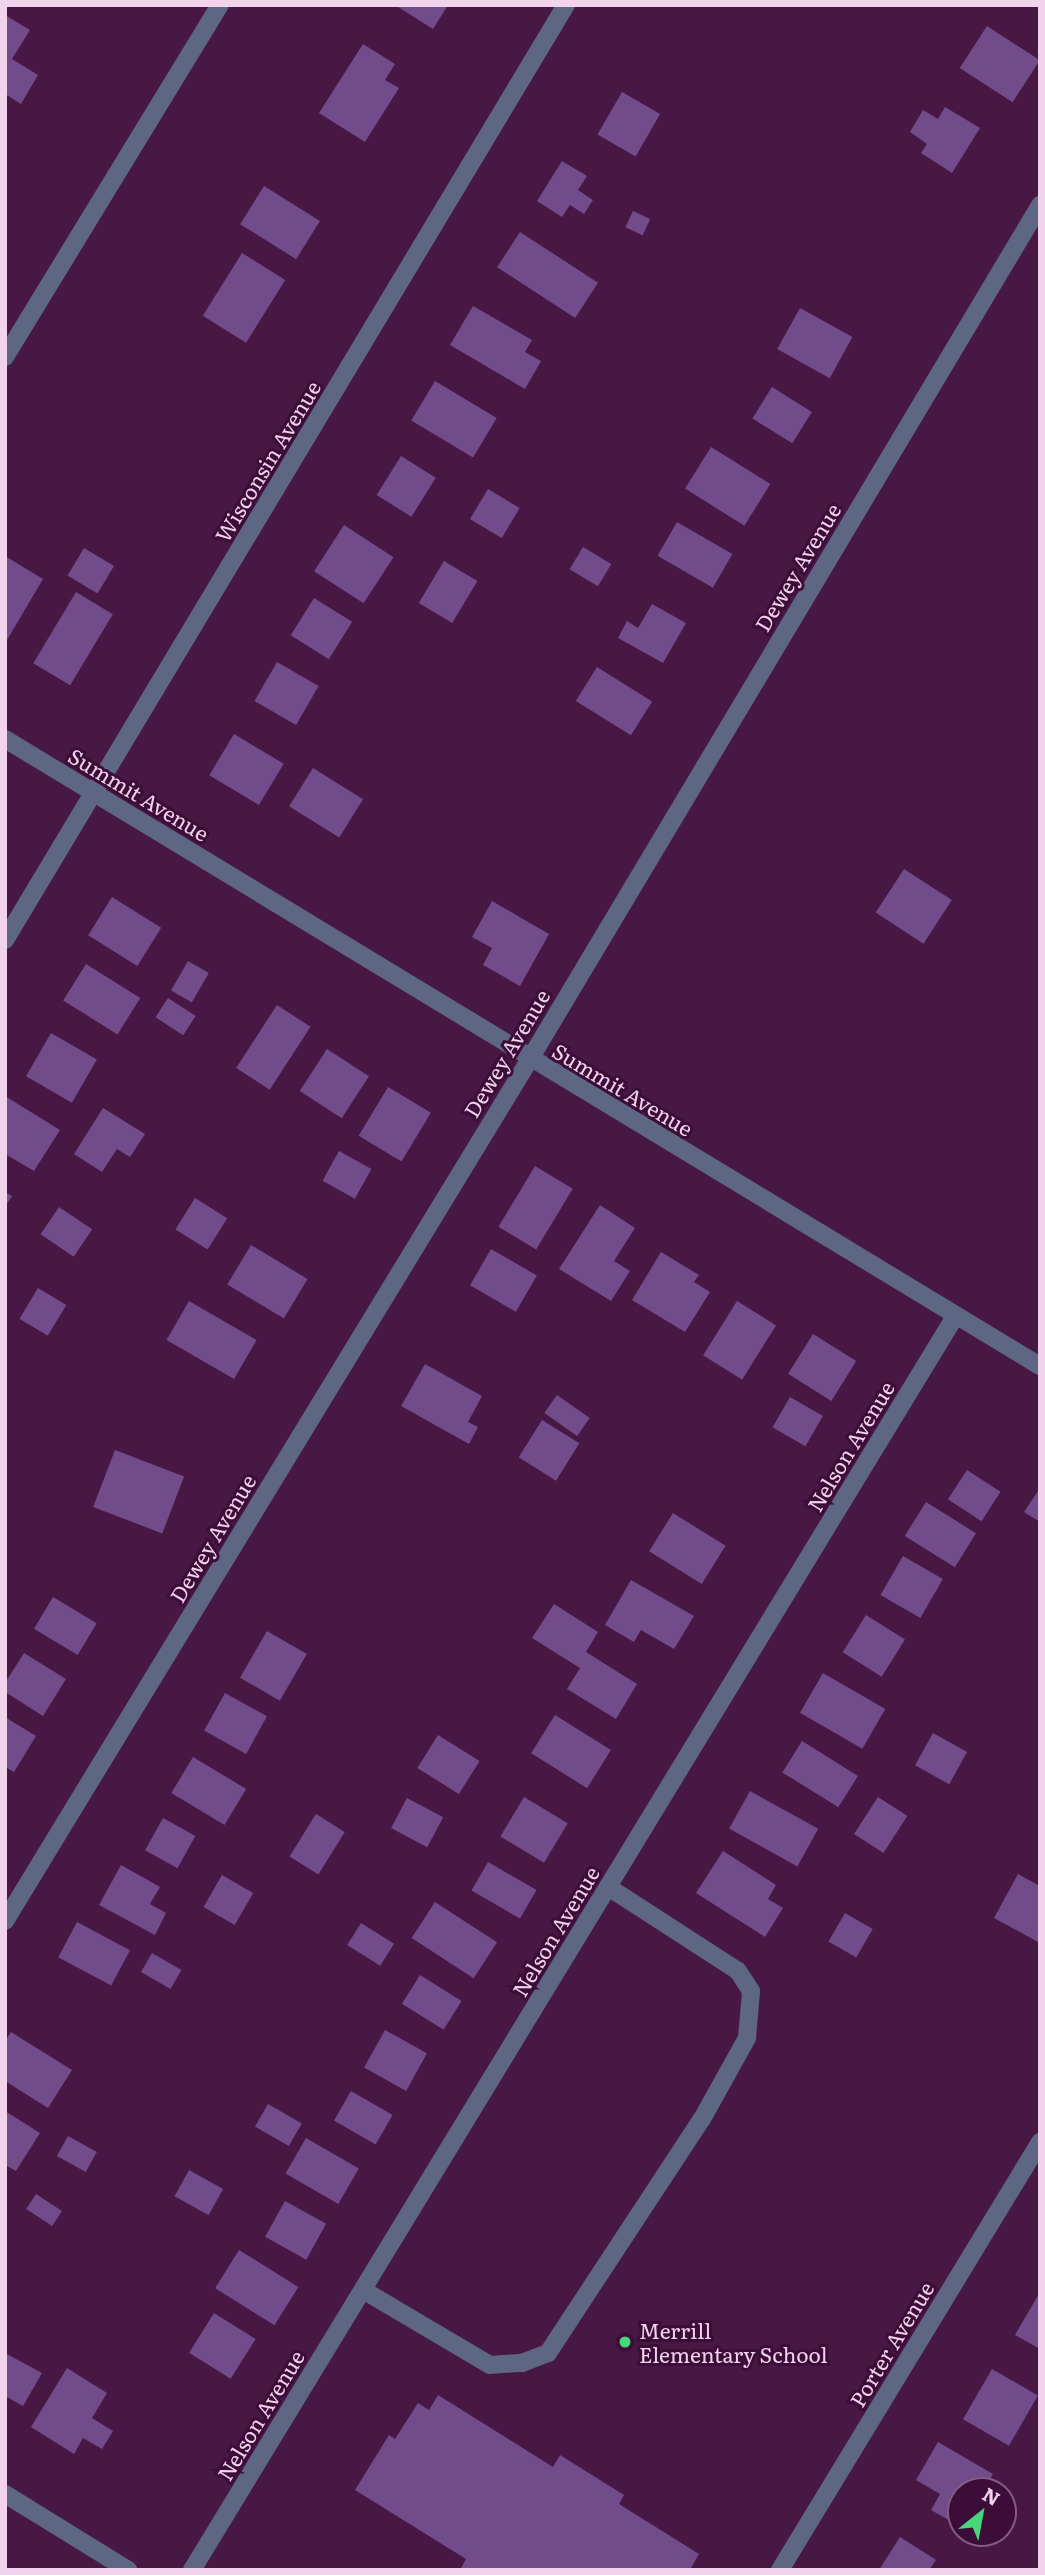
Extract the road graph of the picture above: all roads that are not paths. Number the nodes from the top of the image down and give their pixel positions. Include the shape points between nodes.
1 (220, 5) edge
2 (566, 5) edge
3 (1040, 205) edge
4 (5, 357) edge
5 (5, 739) edge
6 (94, 793) junction
7 (5, 940) edge
8 (530, 1059) junction
9 (956, 1315) junction
10 (1040, 1366) edge
11 (608, 1887) junction
12 (5, 1921) edge
13 (1040, 2142) edge
14 (363, 2290) junction
15 (5, 2494) edge
16 (128, 2570) edge
17 (192, 2570) edge
18 (780, 2570) edge

1 - 4 street
2 - 6 street, Wisconsin Avenue
3 - 8 street, Dewey Avenue
5 - 6 street, Summit Avenue
6 - 7 street, Wisconsin Avenue
6 - 8 street, Summit Avenue
8 - 9 street, Summit Avenue
8 - 12 street, Dewey Avenue
9 - 10 street, Summit Avenue
9 - 11 street, Nelson Avenue
11 - 14 street, Nelson Avenue
11 - 14 street via 738,1971 751,1991 747,2038 702,2119 548,2353 522,2362 490,2365
13 - 18 street, Porter Avenue
14 - 17 street, Nelson Avenue
15 - 16 street

